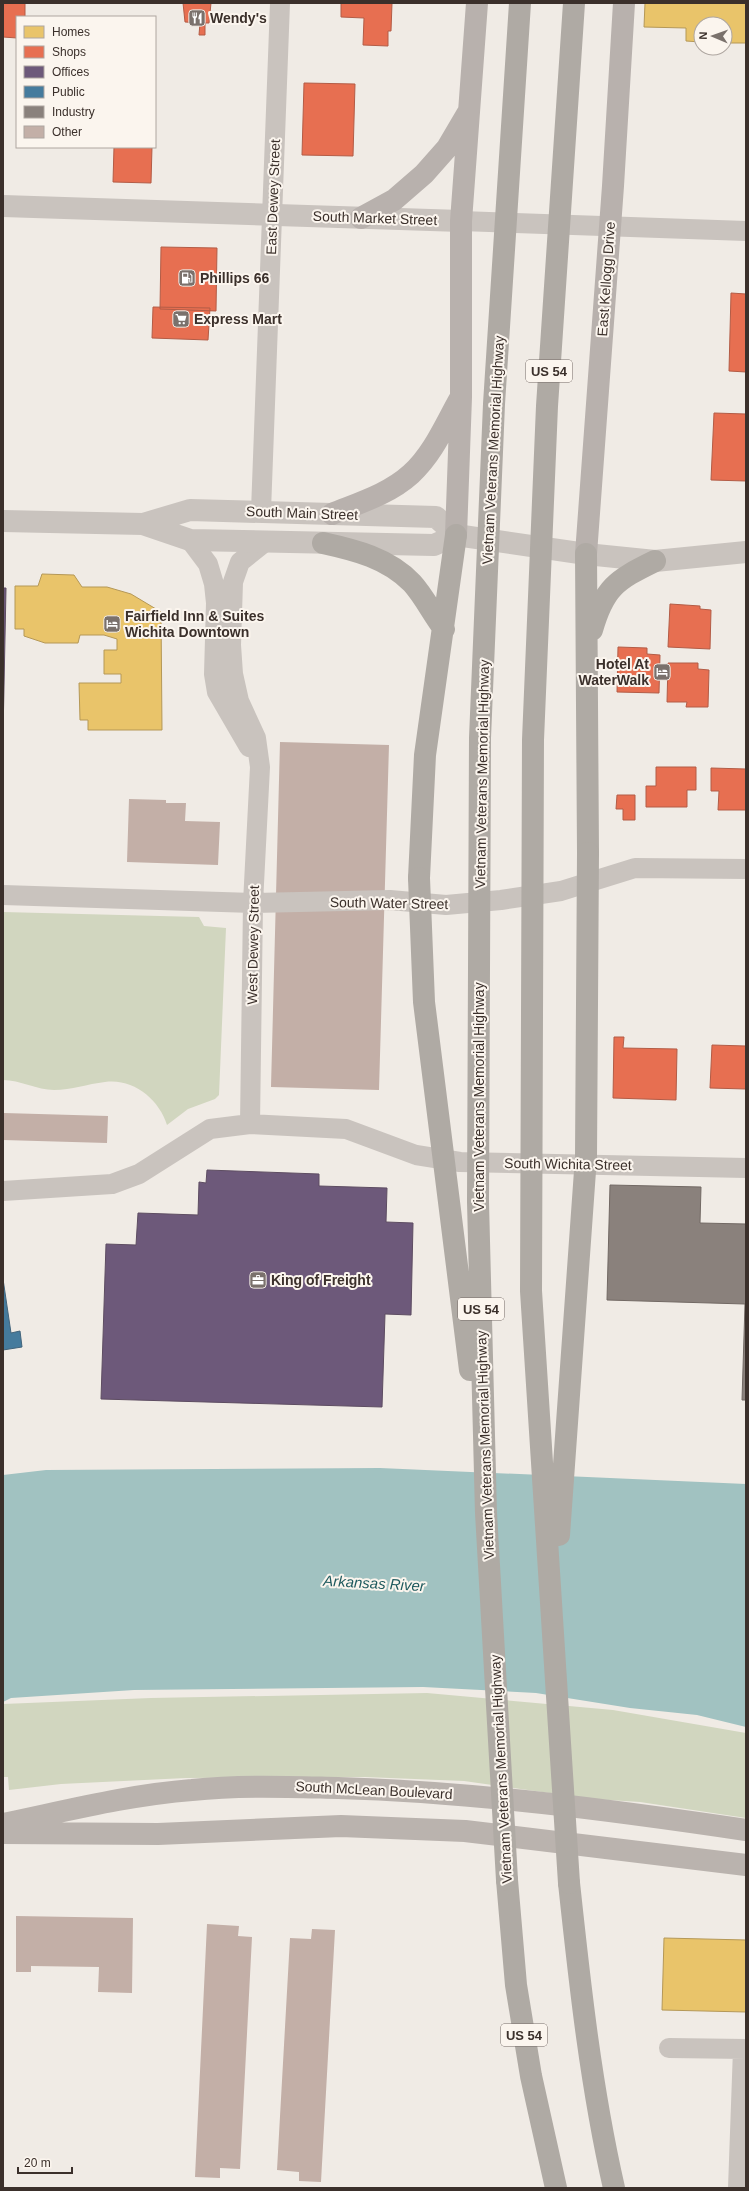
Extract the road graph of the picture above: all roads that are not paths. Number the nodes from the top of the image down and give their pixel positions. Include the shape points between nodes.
1 (280, 3) edge
2 (476, 3) edge
3 (520, 3) edge
4 (574, 3) edge
5 (624, 3) edge
6 (470, 110) junction
7 (3, 206) edge
8 (272, 214) junction
9 (361, 218) junction
10 (461, 222) junction
11 (610, 227) junction
12 (746, 231) edge
13 (461, 397) junction
14 (261, 511) junction
15 (332, 514) junction
16 (3, 521) edge
17 (144, 524) junction
18 (456, 535) junction
19 (190, 540) junction
20 (265, 542) junction
21 (323, 543) junction
22 (746, 552) edge
23 (586, 554) junction
24 (655, 562) junction
25 (444, 629) junction
26 (587, 651) junction
27 (260, 767) junction
28 (746, 870) edge
29 (3, 895) edge
30 (253, 903) junction
31 (250, 1124) junction
32 (746, 1168) edge
33 (3, 1191) edge
34 (486, 1513) junction
35 (553, 1614) junction
36 (3, 1824) edge
37 (746, 1830) edge
38 (3, 1833) edge
39 (746, 1865) edge
40 (669, 2048) dead end
41 (744, 2049) edge
42 (556, 2188) edge
43 (614, 2188) edge
44 (738, 2188) edge

1 - 8 street, East Dewey Street
2 - 6 main road
3 - 34 highway, Vietnam Veterans Memorial Highway / US 54, bridge via 494,404 480,738 478,1202
4 - 35 highway, US 54, bridge via 547,406 532,740 531,1292
5 - 11 main road, East Kellogg Drive
6 - 9 main road via 447,148 424,174 394,200
6 - 10 main road
7 - 8 street, South Market Street
8 - 9 street, South Market Street
8 - 14 street, East Dewey Street
9 - 10 street, South Market Street
10 - 11 street, South Market Street
10 - 13 main road
11 - 12 street, South Market Street
11 - 23 main road, East Kellogg Drive
13 - 15 main road via 428,454 411,475 379,495
13 - 18 main road
14 - 15 street, South Main Street
14 - 17 street, South Main Street via 190,510
15 - 18 street, South Main Street via 436,517
16 - 17 street, South Main Street
17 - 19 street, South Main Street
18 - 21 street, South Main Street via 434,545
18 - 23 street
18 - 25 highway
19 - 20 street, South Main Street
19 - 27 street via 208,564 214,584 214,674 217,692
20 - 21 street, South Main Street
20 - 27 street, West Dewey Street via 240,562 233,582 231,645 233,674 239,701 256,738
21 - 25 highway via 359,551 384,562 412,583
22 - 24 street
23 - 24 street
23 - 26 highway
24 - 26 highway via 633,572 611,587 598,608
25 - 34 highway, bridge via 425,755 420,878 424,1002 455,1239
26 - 35 highway, bridge via 586,1157
27 - 30 street, West Dewey Street
28 - 30 street, South Water Street via 636,868 561,891 446,905 390,900
29 - 30 street, South Water Street
30 - 31 street, West Dewey Street
31 - 32 street, South Wichita Street via 346,1129 416,1155 460,1162
31 - 33 street, South Wichita Street via 210,1128 139,1174 112,1184
34 - 42 highway, Vietnam Veterans Memorial Highway / US 54, bridge via 507,1880 516,1985 531,2076
35 - 43 highway, US 54, bridge via 569,1883 586,2036 599,2121
36 - 37 main road, South McLean Boulevard via 141,1795 193,1789 276,1786 458,1794 605,1810
38 - 39 main road via 158,1834 341,1826 419,1829 465,1831
40 - 41 street
41 - 44 street

